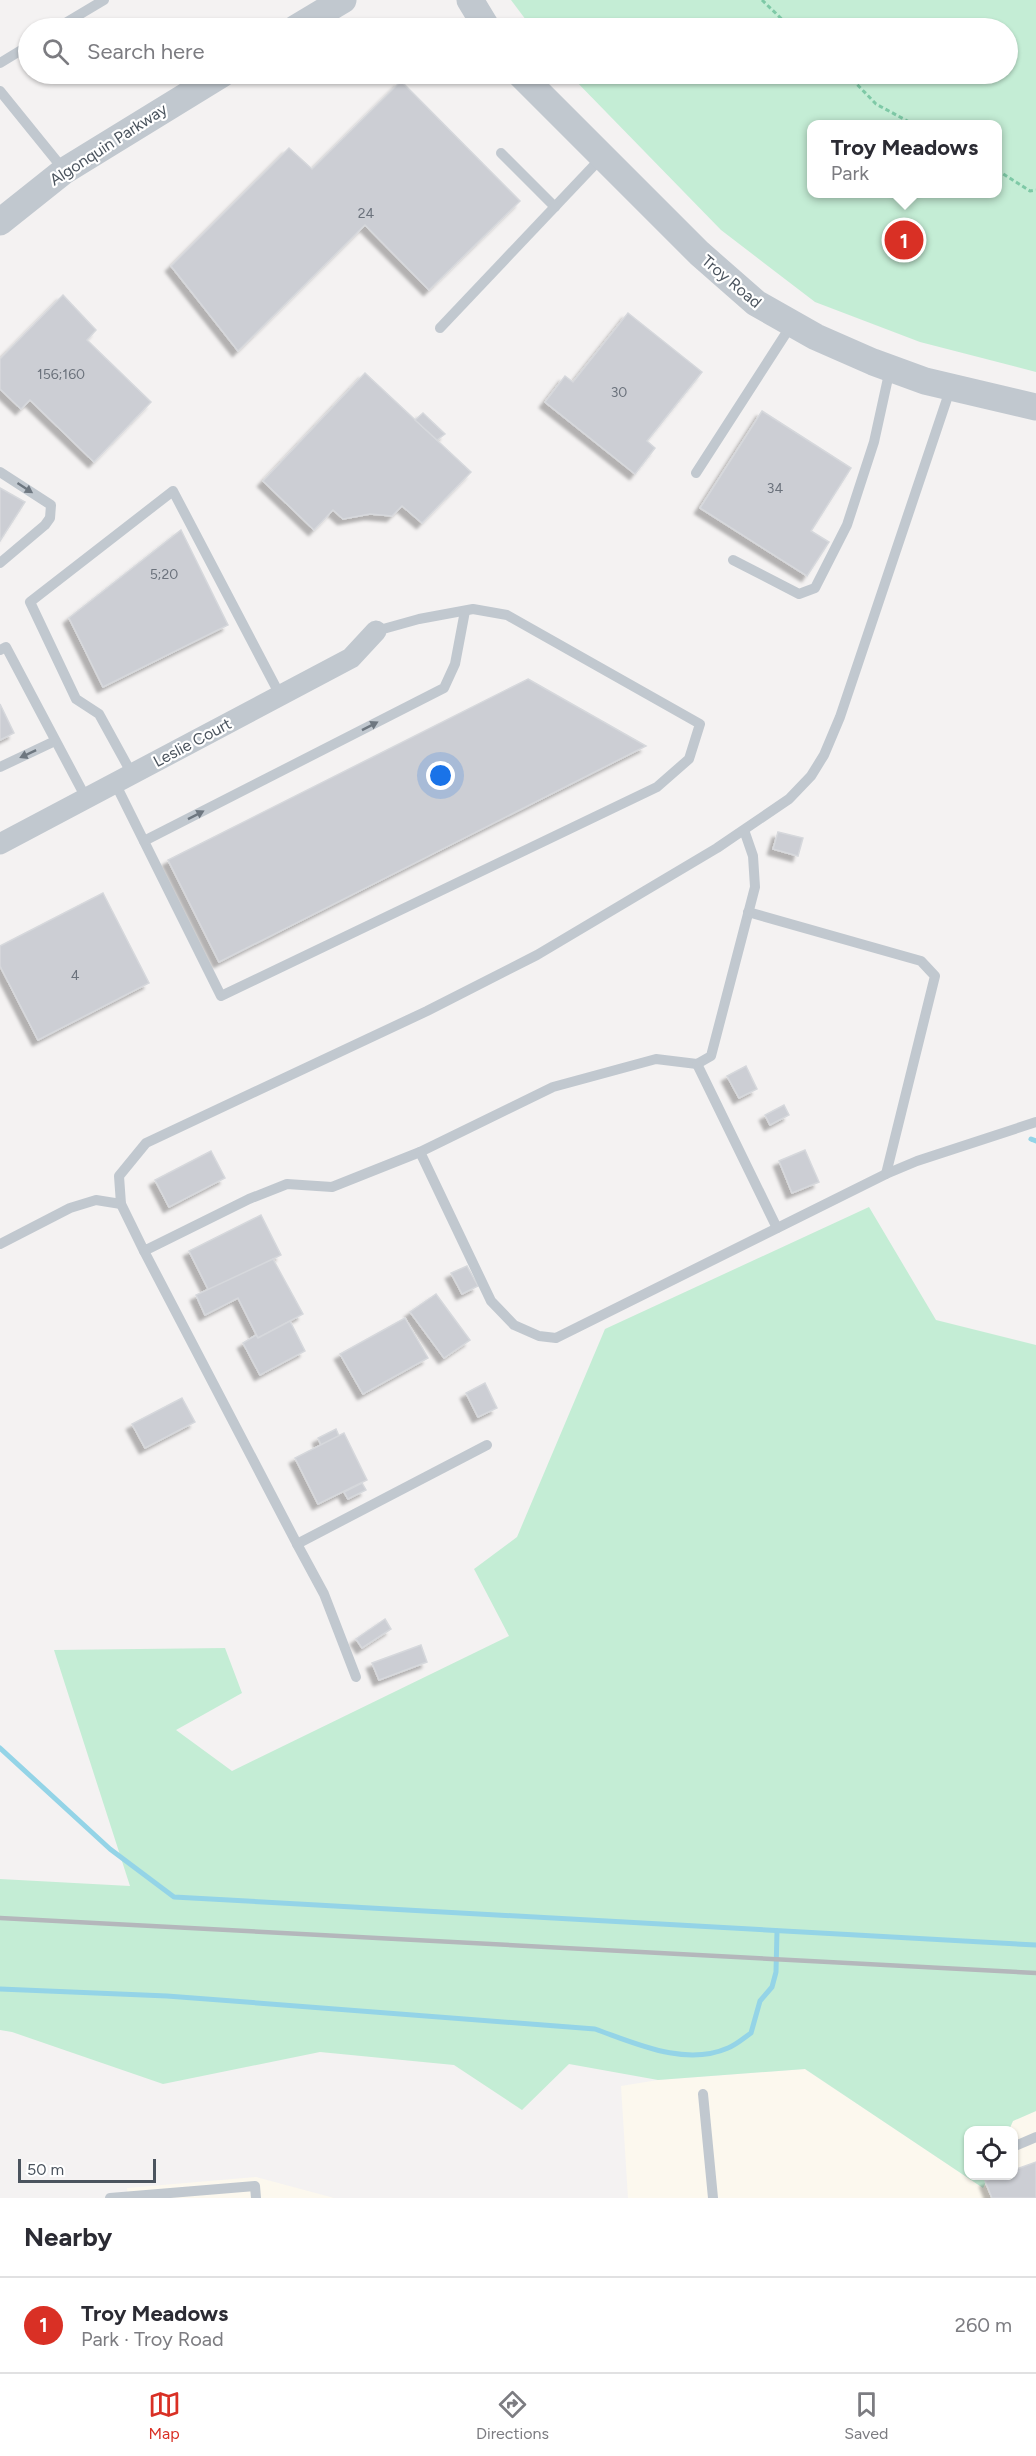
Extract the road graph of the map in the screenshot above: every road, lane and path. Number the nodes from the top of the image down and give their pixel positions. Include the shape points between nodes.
1 (104, 0) edge
2 (343, 0) edge
3 (470, 0) edge
4 (762, 0) edge
5 (74, 18) edge
6 (313, 18) edge
7 (481, 18) edge
8 (781, 18) edge
9 (18, 52) edge
10 (0, 63) edge
11 (206, 84) edge
12 (530, 84) edge
13 (857, 84) edge
14 (0, 91) edge
15 (906, 120) edge
16 (501, 153) dead end
17 (602, 157) junction
18 (64, 171) junction
19 (1002, 173) edge
20 (1036, 190) edge
21 (555, 207) junction
22 (1, 217) edge
23 (792, 324) junction
24 (440, 328) dead end
25 (890, 368) junction
26 (951, 387) junction
27 (1036, 407) edge
28 (0, 472) edge
29 (696, 474) dead end
30 (733, 561) dead end
31 (0, 563) edge
32 (465, 611) junction
33 (375, 631) joint
34 (0, 650) edge
35 (280, 695) junction
36 (55, 741) junction
37 (0, 767) edge
38 (123, 778) junction
39 (86, 798) junction
40 (744, 830) junction
41 (144, 841) junction
42 (0, 844) edge
43 (748, 912) junction
44 (697, 1064) junction
45 (1036, 1122) edge
46 (420, 1152) junction
47 (885, 1174) junction
48 (121, 1204) junction
49 (777, 1228) junction
50 (0, 1244) edge
51 (144, 1251) junction
52 (487, 1445) dead end
53 (297, 1544) junction
54 (356, 1677) dead end
55 (703, 2094) dead end
56 (1036, 2137) edge
57 (1018, 2145) edge
58 (110, 2198) edge
59 (256, 2198) edge
60 (713, 2198) edge

1 - 5 lane
2 - 6 street
3 - 7 street
4 - 8 path
9 - 10 lane
11 - 18 street, Algonquin Parkway
12 - 17 street, Troy Road
13 - 15 path via 876,104
14 - 18 lane
16 - 21 lane
17 - 21 lane
17 - 23 street, Troy Road via 699,253 748,296
18 - 22 street, Algonquin Parkway
19 - 20 path via 1030,191
21 - 24 lane
23 - 25 street, Troy Road
23 - 29 lane
25 - 26 street, Troy Road
25 - 30 lane via 874,442 848,525 815,588 799,594
26 - 27 street, Troy Road
26 - 40 lane via 824,755 789,799
28 -> 31 lane via 51,505 45,525
32 - 33 lane
41 -> 32 lane via 444,688 455,664
32 - 41 lane via 507,615 700,724 689,759 657,787 221,996
33 - 35 street, Leslie Court via 351,658
34 - 36 lane via 6,647
35 - 38 street, Leslie Court
35 - 38 lane via 173,491 30,602 76,699 99,714
36 -> 37 lane
36 - 39 lane
38 - 39 street, Leslie Court
38 - 41 lane
39 - 42 street, Leslie Court
40 - 43 lane via 753,856 755,887
40 - 48 lane via 537,955 146,1143 119,1176
43 - 44 lane via 711,1056
43 - 47 lane via 921,961 935,976
44 - 46 lane via 656,1059 553,1087
44 - 49 lane
45 - 47 lane
46 - 49 lane via 491,1301 505,1318 538,1336 556,1338
46 - 51 lane via 332,1187 287,1185 249,1199
47 - 49 lane
48 - 50 lane via 96,1200 70,1208
48 - 51 lane
51 - 53 lane
52 - 53 lane
53 - 54 lane via 324,1594
55 - 60 lane
56 - 57 lane
58 - 59 lane via 255,2186

